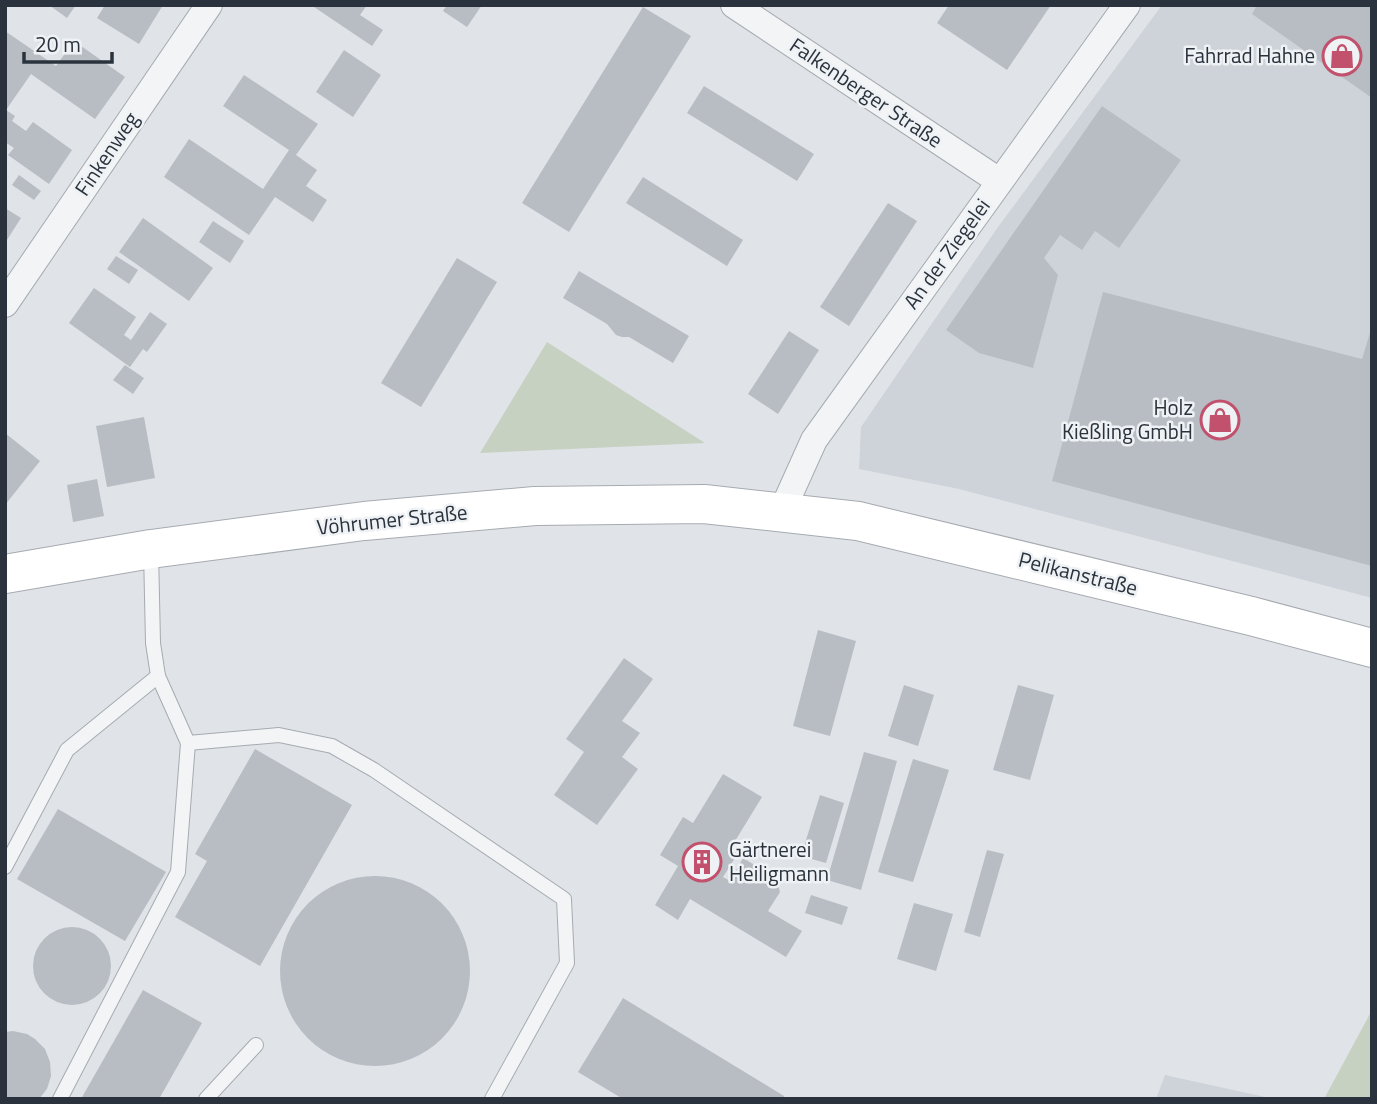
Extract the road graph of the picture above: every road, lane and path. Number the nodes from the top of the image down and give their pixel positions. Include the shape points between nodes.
1 (209, 5) edge
2 (734, 5) edge
3 (1126, 5) edge
4 (999, 181) junction
5 (5, 304) edge
6 (782, 511) junction
7 (151, 549) junction
8 (5, 574) edge
9 (1372, 649) edge
10 (158, 676) junction
11 (188, 743) junction
12 (5, 866) edge
13 (256, 1045) dead end
14 (60, 1099) edge
15 (206, 1099) edge
16 (492, 1099) edge

1 - 5 street, Finkenweg
2 - 4 street, Falkenberger Straße
3 - 4 street, An der Ziegelei
4 - 6 street, An der Ziegelei via 814,440
6 - 7 main road, Vöhrumer Straße via 704,504 535,506 364,521
6 - 9 main road, Pelikanstraße via 858,521
7 - 8 main road, Vöhrumer Straße
7 - 10 lane
10 - 11 lane
10 - 12 lane via 66,750
11 - 14 lane via 178,872
11 - 16 lane via 279,735 332,746 564,899 568,963
13 - 15 lane

